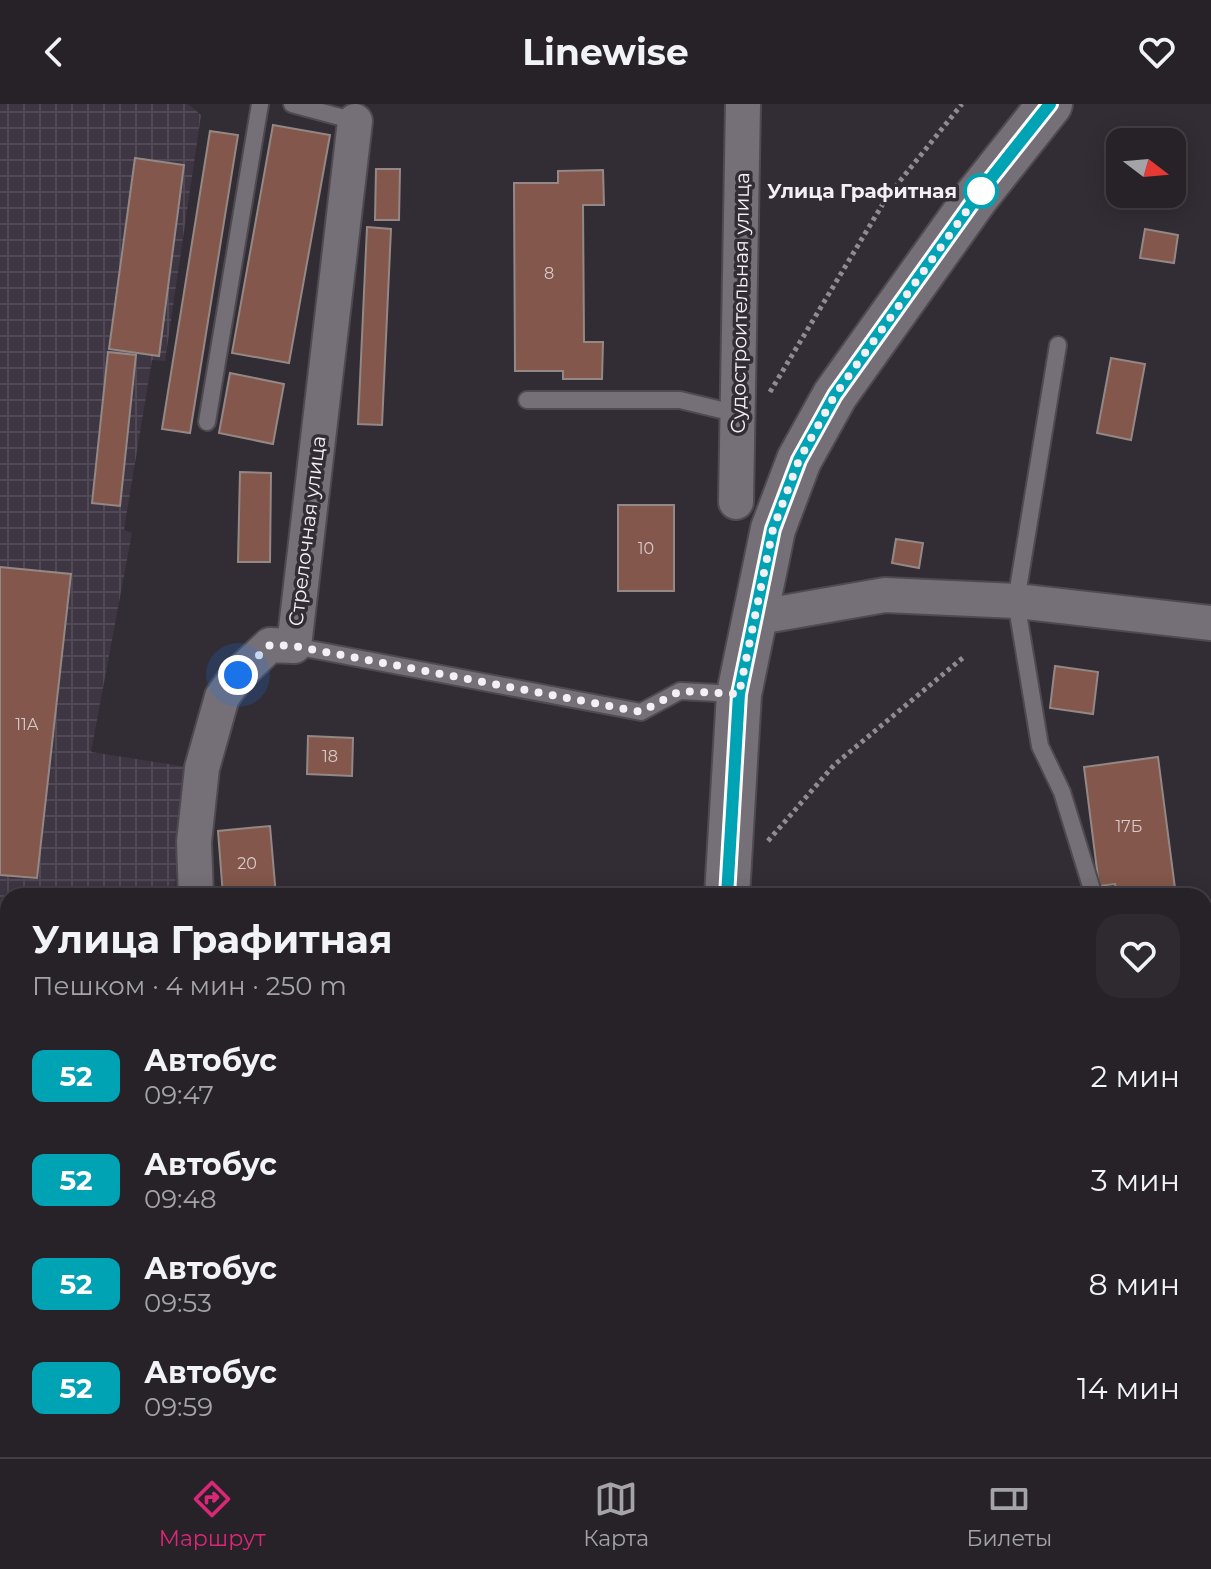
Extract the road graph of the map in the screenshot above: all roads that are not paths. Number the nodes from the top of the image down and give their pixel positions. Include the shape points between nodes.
1 (260, 104) edge
2 (292, 104) edge
3 (743, 104) edge
4 (1050, 104) edge
5 (355, 121) joint
6 (1058, 345) dead end
7 (527, 400) dead end
8 (752, 407) junction
9 (207, 422) dead end
10 (736, 502) dead end
11 (1016, 601) junction
12 (754, 618) junction
13 (1211, 623) edge
14 (294, 646) junction
15 (739, 694) junction
16 (196, 888) edge
17 (727, 888) edge
18 (1092, 888) edge

1 - 9 lane
2 - 5 lane
3 - 8 street, Судостроительная улица
4 - 12 main road via 977,196 835,395 799,460 773,529
5 - 14 street, Стрелочная улица
6 - 11 lane
7 - 8 lane via 680,400
8 - 10 street, Судостроительная улица
11 - 12 street via 885,595
11 - 13 street
11 - 18 lane via 1040,746 1062,792
12 - 15 main road
14 - 15 lane via 641,712 680,691
14 - 16 street, Стрелочная улица via 270,645 222,697 202,768 194,842
15 - 17 main road

